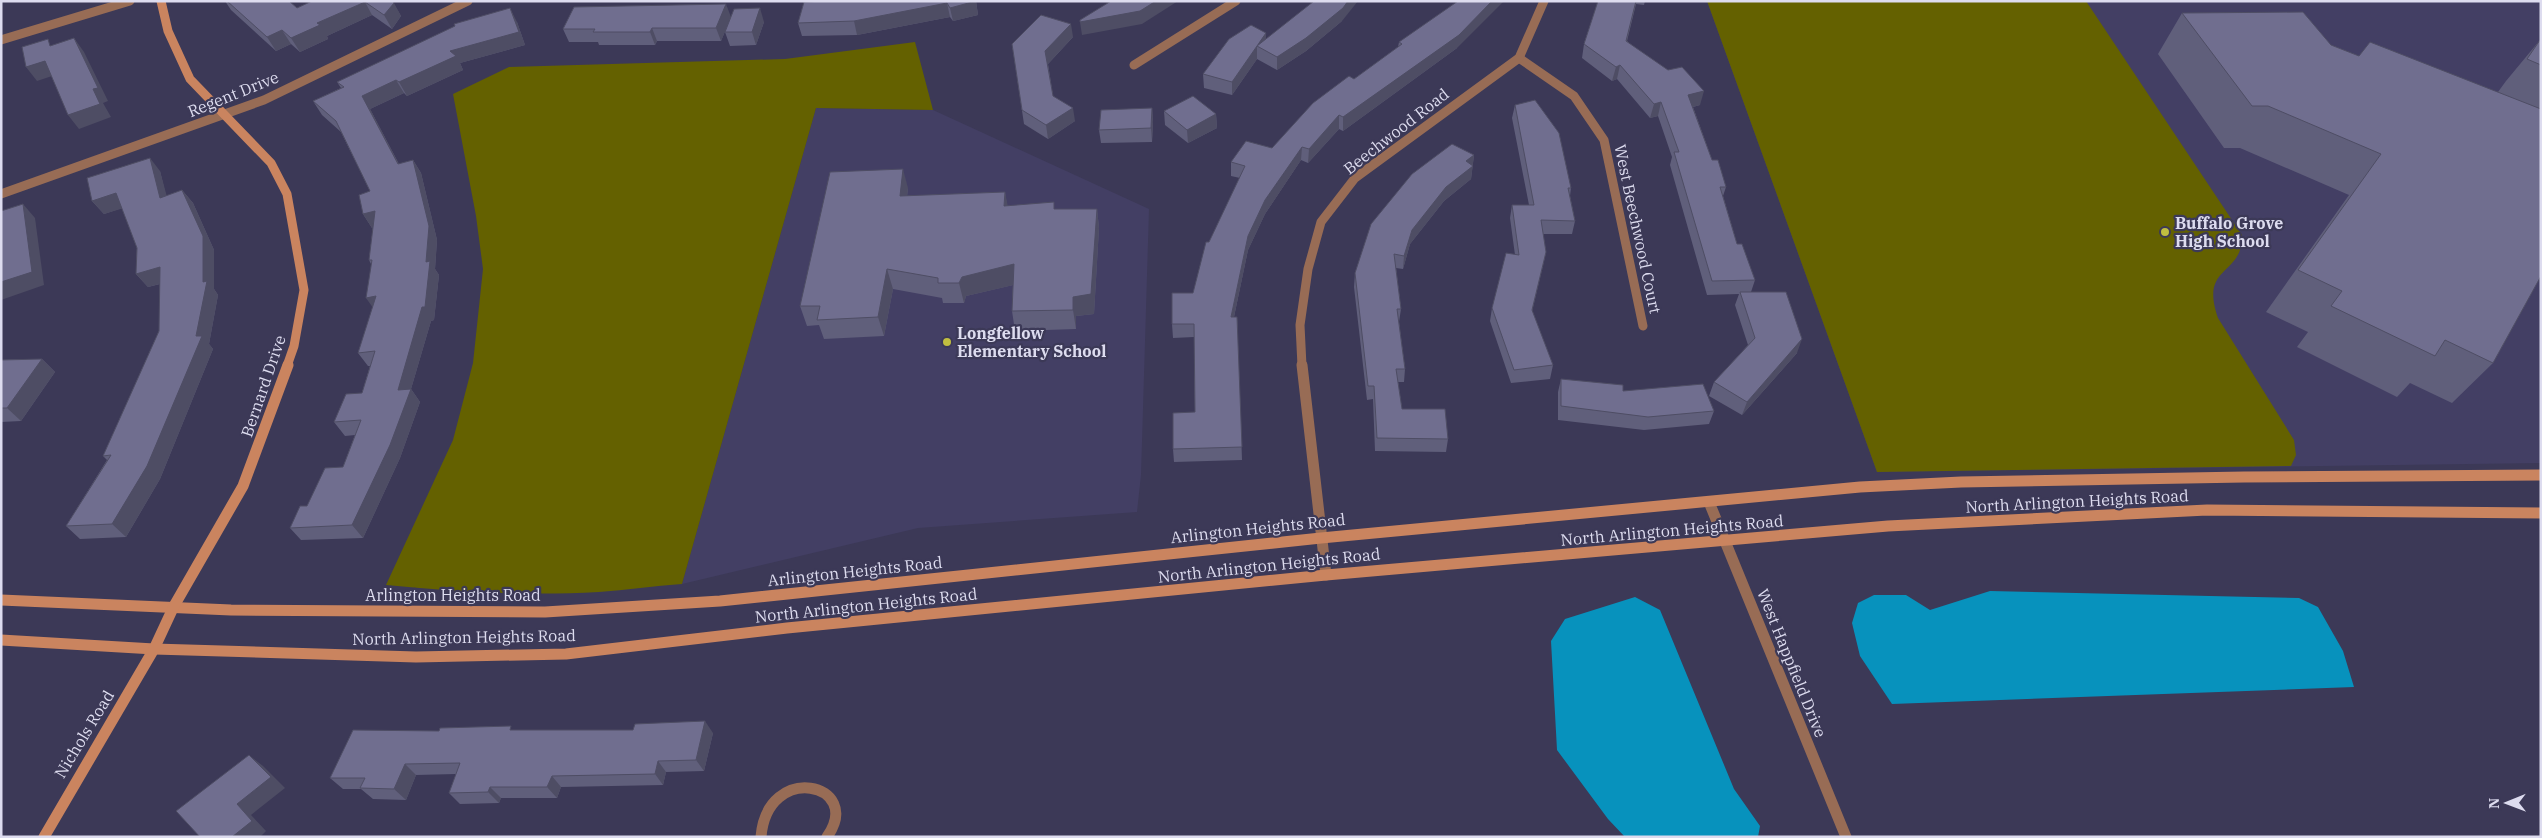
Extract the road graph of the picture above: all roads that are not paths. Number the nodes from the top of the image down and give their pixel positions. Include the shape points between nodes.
1 (130, 1) edge
2 (162, 1) edge
3 (468, 1) edge
4 (1236, 1) edge
5 (1544, 1) edge
6 (1, 40) edge
7 (1519, 58) junction
8 (1134, 64) dead end
9 (226, 115) junction
10 (1, 194) edge
11 (1643, 326) dead end
12 (2541, 475) edge
13 (1709, 502) junction
14 (2541, 512) edge
15 (1321, 538) junction
16 (1726, 542) junction
17 (1326, 575) junction
18 (1, 600) edge
19 (174, 606) junction
20 (1, 640) edge
21 (154, 649) junction
22 (44, 837) edge
23 (761, 837) edge
24 (828, 837) edge
25 (1846, 837) edge

1 - 6 street
2 - 9 main road, Bernard Drive via 168,31 190,79
3 - 9 street, Regent Drive via 264,100
4 - 8 street
5 - 7 street
7 - 11 street, West Beechwood Court via 1574,96 1604,140
7 - 15 street, Beechwood Road via 1355,178 1321,222 1308,269 1300,325 1303,385
9 - 10 street, Regent Drive
9 - 19 main road, Bernard Drive via 271,163 288,194 304,290 278,398 243,486
12 - 13 main road, North Arlington Heights Road via 1961,482
13 - 15 main road, Arlington Heights Road
13 - 16 street, West Happfield Drive
14 - 16 main road, North Arlington Heights Road via 2207,510 1888,526
15 - 17 street, Beechwood Road
15 - 19 main road, Arlington Heights Road via 730,600 545,612 232,610
16 - 17 main road, North Arlington Heights Road
16 - 25 street, West Happfield Drive
17 - 21 main road, North Arlington Heights Road via 787,628 566,654 416,657
18 - 19 main road, Arlington Heights Road
19 - 21 main road, Bernard Drive
20 - 21 main road, North Arlington Heights Road
21 - 22 main road, Nichols Road
23 - 24 street via 760,827 769,805 802,787 823,792 830,799 835,820

